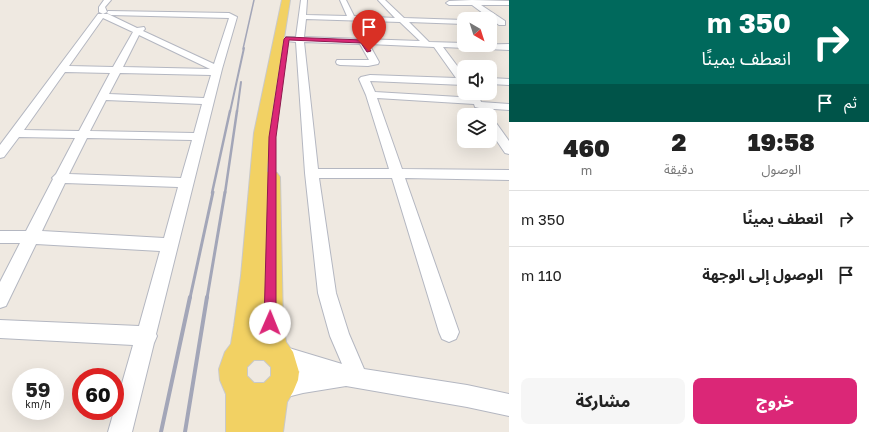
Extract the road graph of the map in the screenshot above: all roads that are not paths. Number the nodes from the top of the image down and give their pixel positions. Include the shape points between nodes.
1 (286, 0) edge
2 (292, 0) edge
3 (304, 0) edge
4 (343, 0) edge
5 (381, 0) edge
6 (448, 1) edge
7 (471, 1) edge
8 (497, 1) edge
9 (509, 3) edge
10 (509, 10) edge
11 (106, 12) edge
12 (460, 12) edge
13 (303, 17) junction
14 (457, 17) edge
15 (352, 19) junction
16 (402, 20) junction
17 (506, 23) edge
18 (139, 30) junction
19 (293, 39) junction
20 (363, 42) junction
21 (432, 44) junction
22 (505, 47) edge
23 (509, 54) edge
24 (340, 62) dead end
25 (63, 69) junction
26 (217, 69) junction
27 (116, 70) junction
28 (457, 73) edge
29 (457, 81) edge
30 (497, 81) edge
31 (509, 82) edge
32 (371, 95) junction
33 (103, 96) junction
34 (457, 99) edge
35 (475, 100) edge
36 (210, 101) junction
37 (509, 107) edge
38 (497, 132) edge
39 (17, 133) junction
40 (83, 135) junction
41 (200, 137) junction
42 (509, 150) edge
43 (0, 154) edge
44 (312, 173) junction
45 (397, 174) junction
46 (509, 175) edge
47 (59, 178) junction
48 (187, 183) junction
49 (31, 236) junction
50 (0, 237) edge
51 (170, 245) junction
52 (0, 300) edge
53 (0, 328) edge
54 (449, 332) dead end
55 (147, 336) junction
56 (243, 351) junction
57 (276, 352) junction
58 (351, 378) junction
59 (240, 390) junction
60 (276, 391) junction
61 (509, 405) edge
62 (120, 432) edge
63 (242, 432) edge
64 (267, 432) edge

1 - 56 main road via 271,74 260,152 249,322
2 - 19 main road
3 - 13 street
4 - 15 street
5 - 16 street
6 - 7 street
6 - 12 street
7 - 8 street
7 - 17 street
8 - 9 street
8 - 10 street
11 - 18 street
11 - 25 street
11 - 26 street via 233,17
13 - 15 street
13 - 19 street
14 - 16 street
15 - 16 street
16 - 21 street
18 - 26 street
18 - 27 street
19 - 20 street
19 - 44 street
19 - 57 main road via 276,113 271,164 270,323
20 - 21 street
20 - 24 street via 374,62
21 - 22 street
21 - 28 street
22 - 23 street
25 - 27 street
25 - 39 street
26 - 27 street
26 - 36 street
27 - 33 street
29 - 32 street via 365,78
30 - 31 street
32 - 34 street
32 - 45 street
33 - 36 street
33 - 40 street
35 - 37 street
36 - 41 street
38 - 42 street
39 - 40 street
39 - 43 street
40 - 41 street
40 - 47 street
41 - 48 street
44 - 45 street
44 - 58 street via 327,293 340,336 354,368
45 - 46 street
45 - 54 street
47 - 48 street
47 - 49 street
48 - 51 street
49 - 50 street
49 - 51 street
49 - 52 street
51 - 55 street
53 - 55 street
55 - 62 street
56 - 57 main road via 255,345 264,345
56 - 59 main road via 235,362 233,372
57 - 58 street
57 - 60 main road via 284,365 284,371
58 - 60 street via 303,382
58 - 61 street
59 - 60 main road via 256,399 262,399
59 - 63 main road
60 - 64 main road

